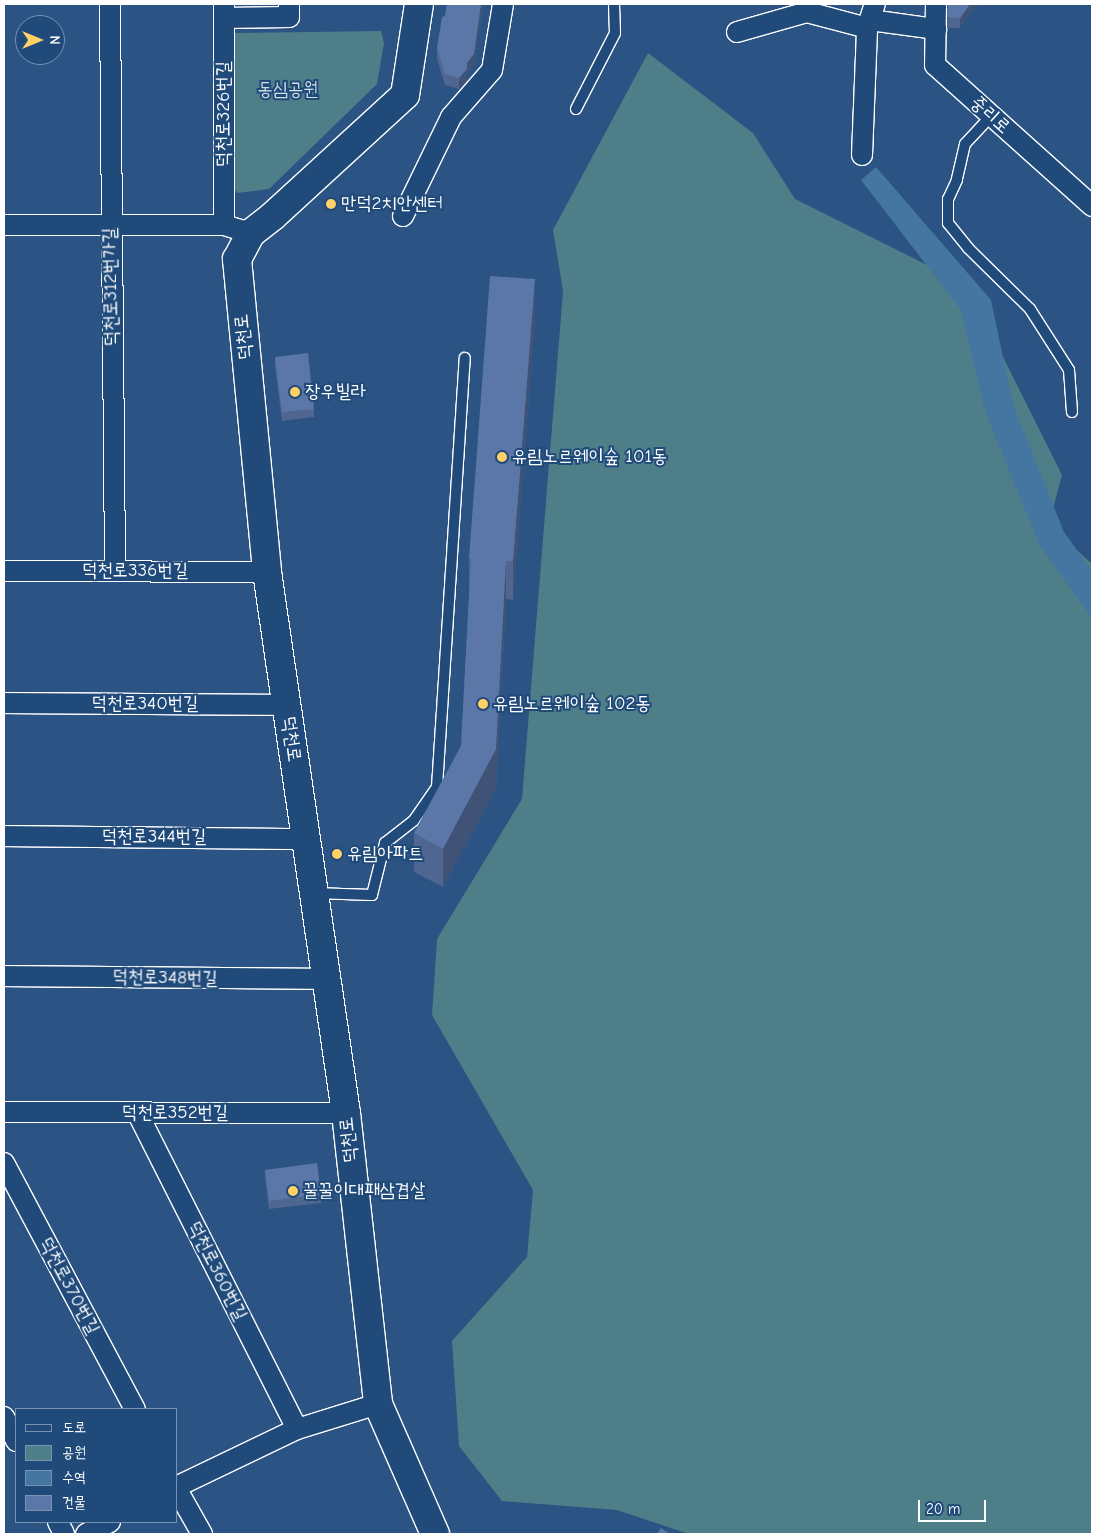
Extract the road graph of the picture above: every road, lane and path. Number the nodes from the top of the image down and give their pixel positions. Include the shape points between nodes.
1 (110, 4) edge
2 (419, 4) edge
3 (503, 4) edge
4 (614, 4) edge
5 (936, 4) edge
6 (289, 10) edge
7 (224, 11) edge
8 (871, 17) edge
9 (936, 29) junction
10 (738, 32) dead end
11 (576, 109) dead end
12 (991, 116) junction
13 (862, 155) dead end
14 (1092, 206) edge
15 (403, 216) dead end
16 (4, 225) edge
17 (224, 225) junction
18 (110, 226) junction
19 (251, 233) junction
20 (465, 358) dead end
21 (1072, 412) dead end
22 (115, 570) junction
23 (4, 571) edge
24 (267, 572) junction
25 (4, 703) edge
26 (286, 705) junction
27 (4, 836) edge
28 (304, 839) junction
29 (313, 893) junction
30 (4, 976) edge
31 (326, 979) junction
32 (4, 1112) edge
33 (137, 1112) junction
34 (346, 1113) junction
35 (4, 1163) edge
36 (378, 1404) junction
37 (134, 1408) edge
38 (4, 1417) edge
39 (297, 1429) junction
40 (15, 1439) edge
41 (178, 1486) edge
42 (178, 1491) edge
43 (108, 1523) edge
44 (86, 1534) edge
45 (202, 1534) edge
46 (435, 1534) edge

1 - 18 street, 덕천로312번가길
2 - 19 main road, 덕천로 via 405,95
3 - 15 street via 492,70 451,117
4 - 11 lane via 615,33
5 - 9 street, 중리로
6 - 7 street
7 - 17 street, 덕천로326번길
8 - 9 street
8 - 10 street via 807,12
8 - 13 street
9 - 12 street, 중리로 via 935,66
12 - 14 street, 중리로
12 - 21 lane via 965,144 957,180 948,199 948,223 968,248 1030,309 1069,370
16 - 18 street
17 - 18 street
17 - 19 street
18 - 22 street, 덕천로312번가길
19 - 24 main road, 덕천로 via 237,259
20 - 29 lane via 437,787 414,820 385,843 372,895
22 - 23 street, 덕천로336번길
22 - 24 street, 덕천로336번길
24 - 26 main road, 덕천로
25 - 26 street, 덕천로340번길
26 - 28 main road, 덕천로
27 - 28 street, 덕천로344번길
28 - 29 main road, 덕천로
29 - 31 main road, 덕천로
30 - 31 street, 덕천로348번길
31 - 34 main road, 덕천로
32 - 33 street, 덕천로352번길
33 - 34 street, 덕천로352번길
33 - 39 street, 덕천로360번길
34 - 36 main road, 덕천로
35 - 37 street, 덕천로370번길
36 - 39 street
36 - 46 main road, 덕천로
38 - 40 street
39 - 41 street
42 - 45 street
43 - 44 street

